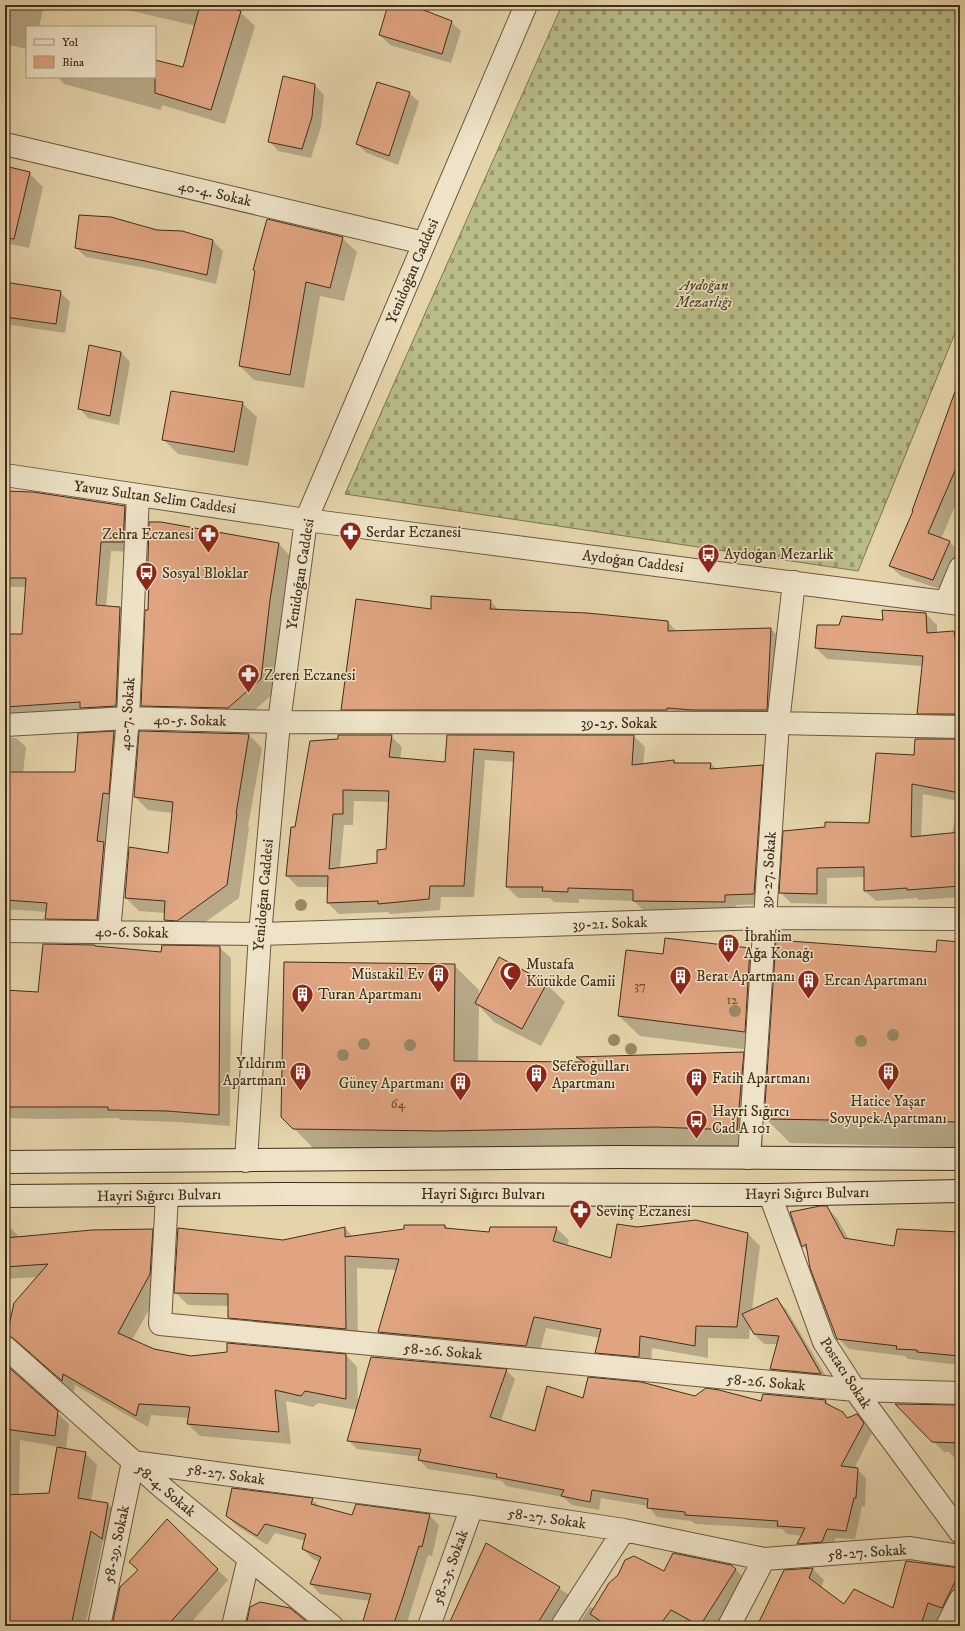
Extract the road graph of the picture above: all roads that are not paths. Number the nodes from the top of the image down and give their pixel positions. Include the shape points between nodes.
1 (522, 6) edge
2 (5, 144) edge
3 (424, 243) junction
4 (5, 475) edge
5 (138, 495) junction
6 (306, 520) junction
7 (960, 568) edge
8 (794, 582) junction
9 (953, 603) edge
10 (128, 718) junction
11 (279, 722) junction
12 (778, 723) junction
13 (5, 725) edge
14 (960, 727) edge
15 (764, 918) junction
16 (960, 919) edge
17 (5, 931) edge
18 (109, 932) junction
19 (260, 934) junction
20 (749, 1158) junction
21 (960, 1159) edge
22 (246, 1160) junction
23 (5, 1162) edge
24 (960, 1191) edge
25 (770, 1194) junction
26 (167, 1195) junction
27 (5, 1196) edge
28 (5, 1347) edge
29 (855, 1390) junction
30 (960, 1393) edge
31 (133, 1462) junction
32 (472, 1507) junction
33 (624, 1530) junction
34 (960, 1532) edge
35 (960, 1556) edge
36 (249, 1558) junction
37 (764, 1559) junction
38 (960, 1600) edge
39 (99, 1626) edge
40 (232, 1626) edge
41 (332, 1626) edge
42 (429, 1626) edge
43 (562, 1626) edge
44 (729, 1626) edge
45 (947, 1626) edge

1 - 3 street, Yenidoğan Caddesi
2 - 3 street, 40-4. Sokak
3 - 6 street, Yenidoğan Caddesi
4 - 5 street, Yavuz Sultan Selim Caddesi
5 - 6 street, Yavuz Sultan Selim Caddesi
5 - 10 street, 40-7. Sokak
6 - 8 street, Aydoğan Caddesi
6 - 11 street, Yenidoğan Caddesi
7 - 9 street
8 - 9 street, Aydoğan Caddesi
8 - 12 street, 39-27. Sokak
10 - 11 street, 40-5. Sokak
10 - 13 street, 40-5. Sokak
10 - 18 street, 40-7. Sokak
11 - 12 street, 39-25. Sokak
11 - 19 street, Yenidoğan Caddesi
12 - 14 street, 39-25. Sokak
12 - 15 street, 39-27. Sokak
15 - 16 street, 39-21. Sokak
15 - 19 street, 39-21. Sokak
15 - 20 street, 39-27. Sokak
17 - 18 street, 40-6. Sokak
18 - 19 street, 40-6. Sokak
19 - 22 street, Yenidoğan Caddesi
20 - 21 street
20 - 22 street
22 - 23 street
24 - 25 street, Hayri Sığırcı Bulvarı
25 - 26 street, Hayri Sığırcı Bulvarı
25 - 29 street, Postacı Sokak via 824,1342
26 - 27 street, Hayri Sığırcı Bulvarı
26 - 29 street, 58-26. Sokak via 160,1324
28 - 31 street, 58-4. Sokak
29 - 30 street
29 - 34 street, Postacı Sokak
31 - 32 street, 58-27. Sokak
31 - 36 street, 58-4. Sokak
31 - 39 street, 58-29. Sokak
32 - 33 street, 58-27. Sokak
32 - 42 street, 58-25. Sokak
33 - 37 street, 58-27. Sokak
33 - 43 street
35 - 37 street, 58-27. Sokak via 910,1548
36 - 40 street
36 - 41 street, 58-4. Sokak
37 - 44 street
38 - 45 street

